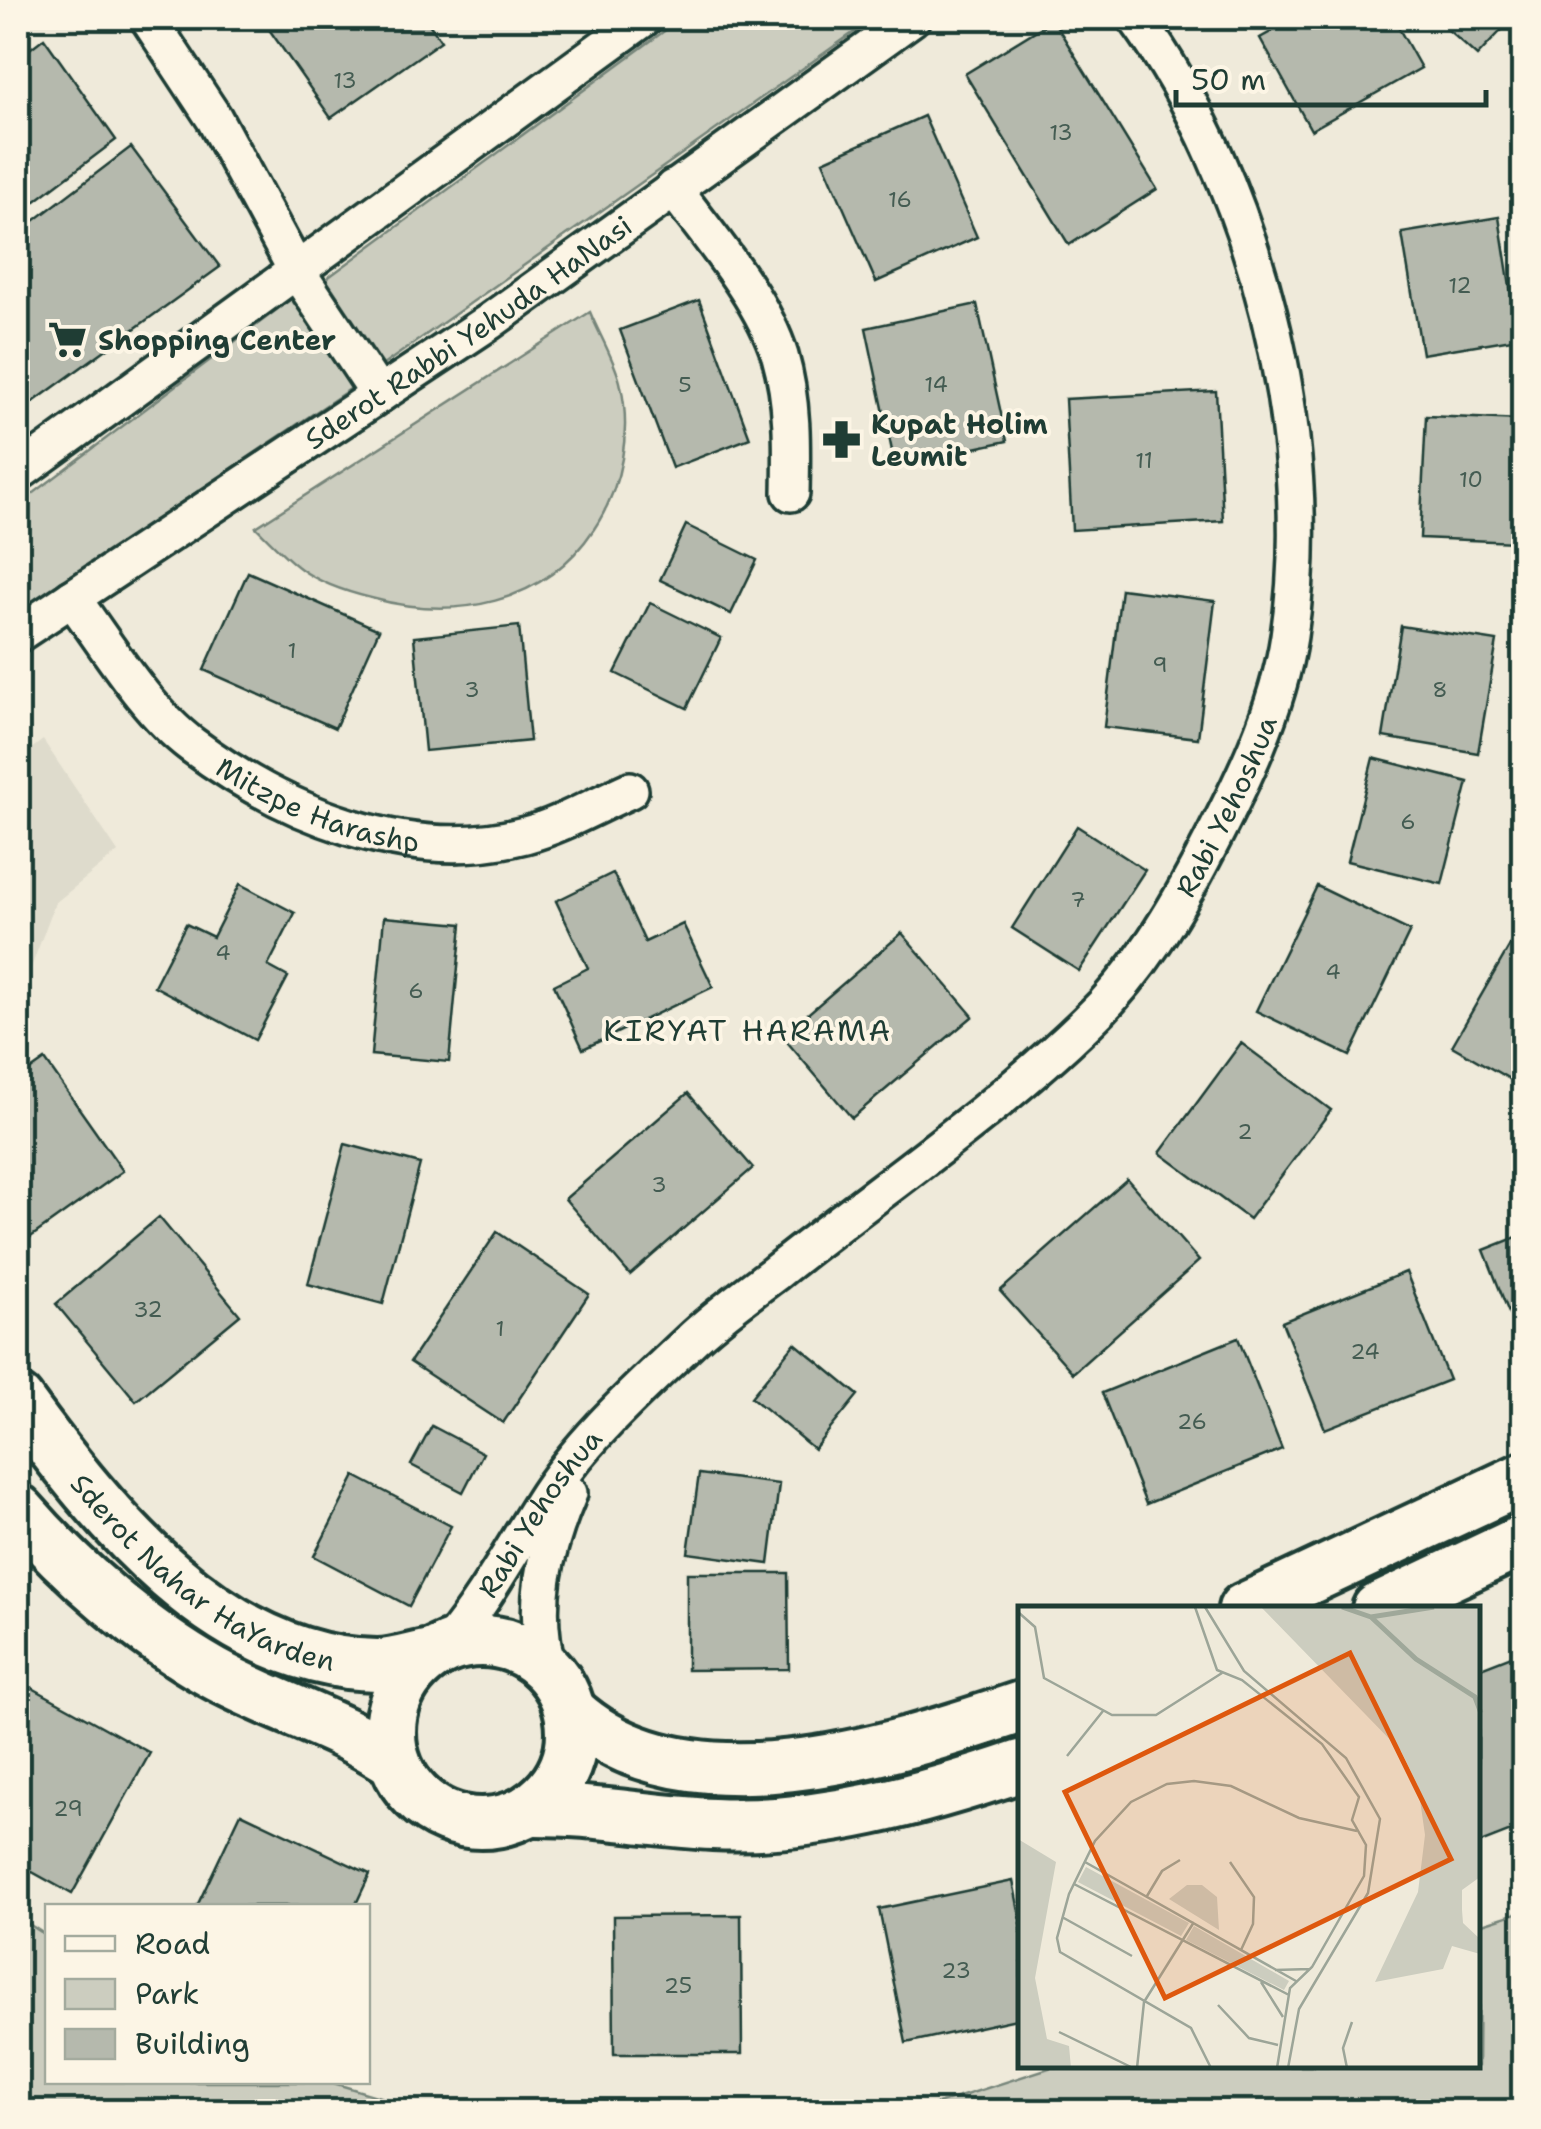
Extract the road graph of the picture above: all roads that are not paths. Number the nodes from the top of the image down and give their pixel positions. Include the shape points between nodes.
1 (148, 18) edge
2 (644, 18) edge
3 (912, 18) edge
4 (1136, 18) edge
5 (673, 188) junction
6 (296, 270) junction
7 (378, 395) junction
8 (18, 473) edge
9 (792, 493) dead end
10 (72, 598) junction
11 (18, 634) edge
12 (630, 790) dead end
13 (644, 1386) junction
14 (18, 1400) edge
15 (1524, 1478) edge
16 (18, 1510) edge
17 (1524, 1540) edge
18 (1250, 1606) edge
19 (1384, 1606) edge
20 (438, 1650) junction
21 (548, 1668) junction
22 (1018, 1708) edge
23 (570, 1712) junction
24 (394, 1761) junction
25 (1018, 1767) edge
26 (530, 1810) junction

1 - 6 street via 214,118
2 - 6 street
3 - 5 street, Sderot Rabbi Yehuda HaNasi
4 - 13 street, Rabi Yehoshua via 1224,176 1284,372 1296,520 1289,638 1263,728 1172,918 1092,1018 986,1113 694,1337
5 - 7 street, Sderot Rabbi Yehuda HaNasi
5 - 9 street via 738,276 779,353 793,426
6 - 7 street
6 - 8 street
7 - 10 street, Sderot Rabbi Yehuda HaNasi
10 - 11 street, Sderot Rabbi Yehuda HaNasi
10 - 12 street, Mitzpe Harashp via 190,744 348,830 436,845 526,836
13 - 20 street, Rabi Yehoshua via 573,1460 481,1605
13 - 21 street, Rabi Yehoshua via 600,1440 549,1540 538,1632
14 - 20 main road, Sderot Nahar HaYarden via 151,1558 241,1625 334,1662 381,1666
15 - 18 main road
16 - 24 main road via 161,1640 213,1674
17 - 19 main road
20 - 21 main road via 473,1640 500,1642
20 - 24 main road via 408,1676 394,1702 388,1732
21 - 23 main road
22 - 23 main road via 904,1744 716,1768 644,1757
23 - 26 main road via 566,1767
24 - 26 main road via 425,1806 450,1819 504,1821
25 - 26 main road via 917,1798 768,1823

